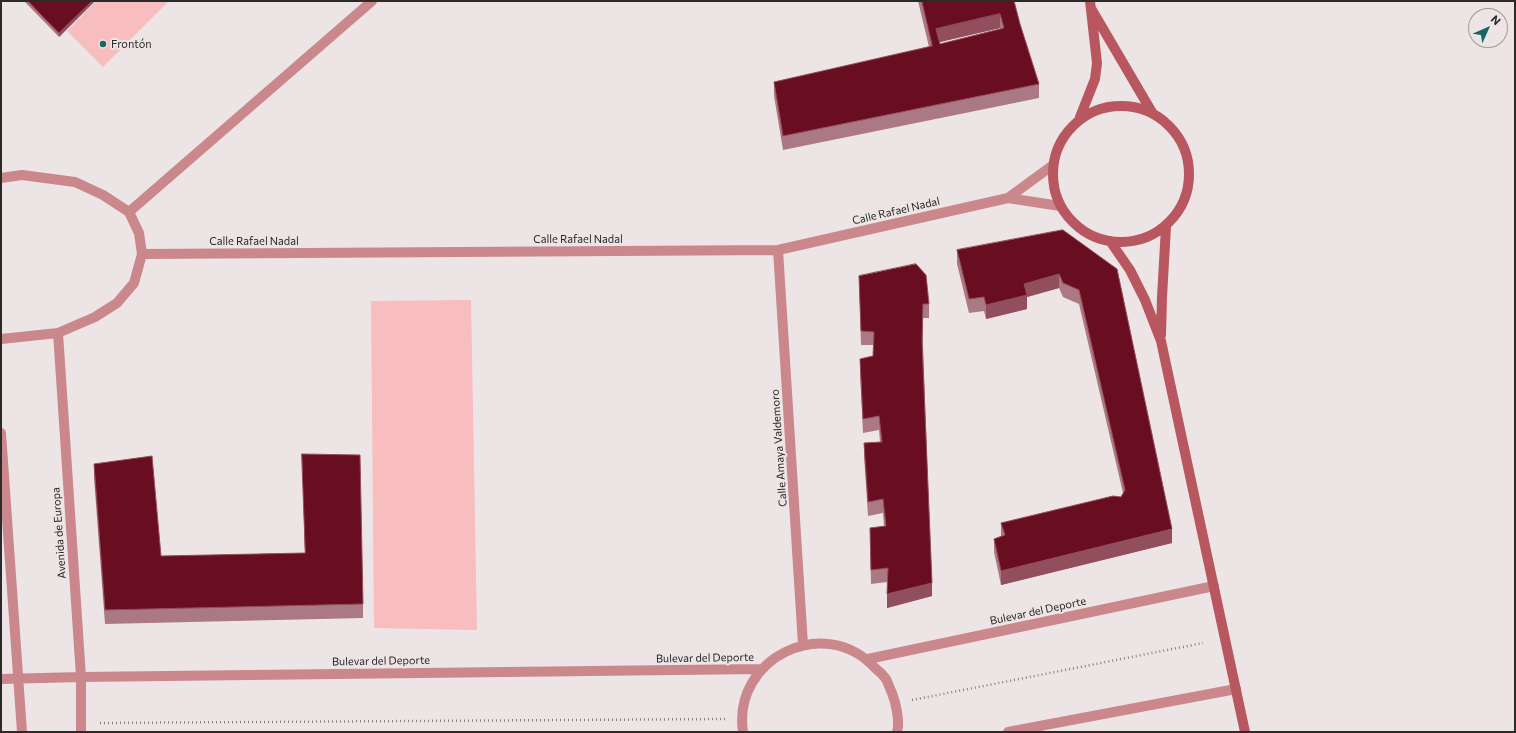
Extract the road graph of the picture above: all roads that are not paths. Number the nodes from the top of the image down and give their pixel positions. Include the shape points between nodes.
1 (372, 1) edge
2 (1091, 6) edge
3 (1153, 114) junction
4 (1080, 117) junction
5 (1053, 165) junction
6 (1, 178) edge
7 (1008, 198) junction
8 (1060, 206) junction
9 (129, 212) junction
10 (1166, 227) junction
11 (1110, 241) junction
12 (778, 250) junction
13 (142, 254) junction
14 (58, 333) junction
15 (1, 339) edge
16 (1161, 340) junction
17 (1, 433) edge
18 (1214, 586) junction
19 (803, 645) junction
20 (868, 659) junction
21 (762, 669) junction
22 (81, 677) junction
23 (1, 679) edge
24 (18, 679) junction
25 (1236, 689) junction
26 (22, 732) edge
27 (81, 732) edge
28 (742, 732) edge
29 (897, 732) edge
30 (1008, 732) edge
31 (1245, 732) edge

1 - 9 street
2 - 3 street
2 - 4 street via 1097,63 1095,79
3 - 4 street via 1135,107 1116,105 1097,109
3 - 10 street via 1171,127 1183,146 1189,167 1188,189 1180,210
4 - 5 street via 1067,130 1060,142
5 - 7 street, Calle Rafael Nadal
5 - 8 street via 1054,186
6 - 9 street via 22,175 75,182 104,195
7 - 8 street, Calle Rafael Nadal
7 - 12 street, Calle Rafael Nadal
8 - 11 street via 1071,220 1087,232
9 - 13 street via 139,233
10 - 11 street via 1148,239
10 - 16 street
11 - 16 street via 1130,270
12 - 13 street, Calle Rafael Nadal
12 - 19 street, Calle Amaya Valdemoro
13 - 14 street via 134,283 118,303
14 - 15 street
14 - 22 street, Avenida de Europa
16 - 18 street
17 - 24 street
18 - 20 street, Bulevar del Deporte
18 - 25 street
19 - 20 street via 826,643 848,648
19 - 21 street via 780,654
20 - 29 street via 886,679 896,703
21 - 22 street, Bulevar del Deporte
21 - 28 street via 749,687 743,708
22 - 24 street, Bulevar del Deporte
22 - 27 street, Avenida de Europa
23 - 24 street, Bulevar del Deporte
24 - 26 street
25 - 30 street
25 - 31 street

